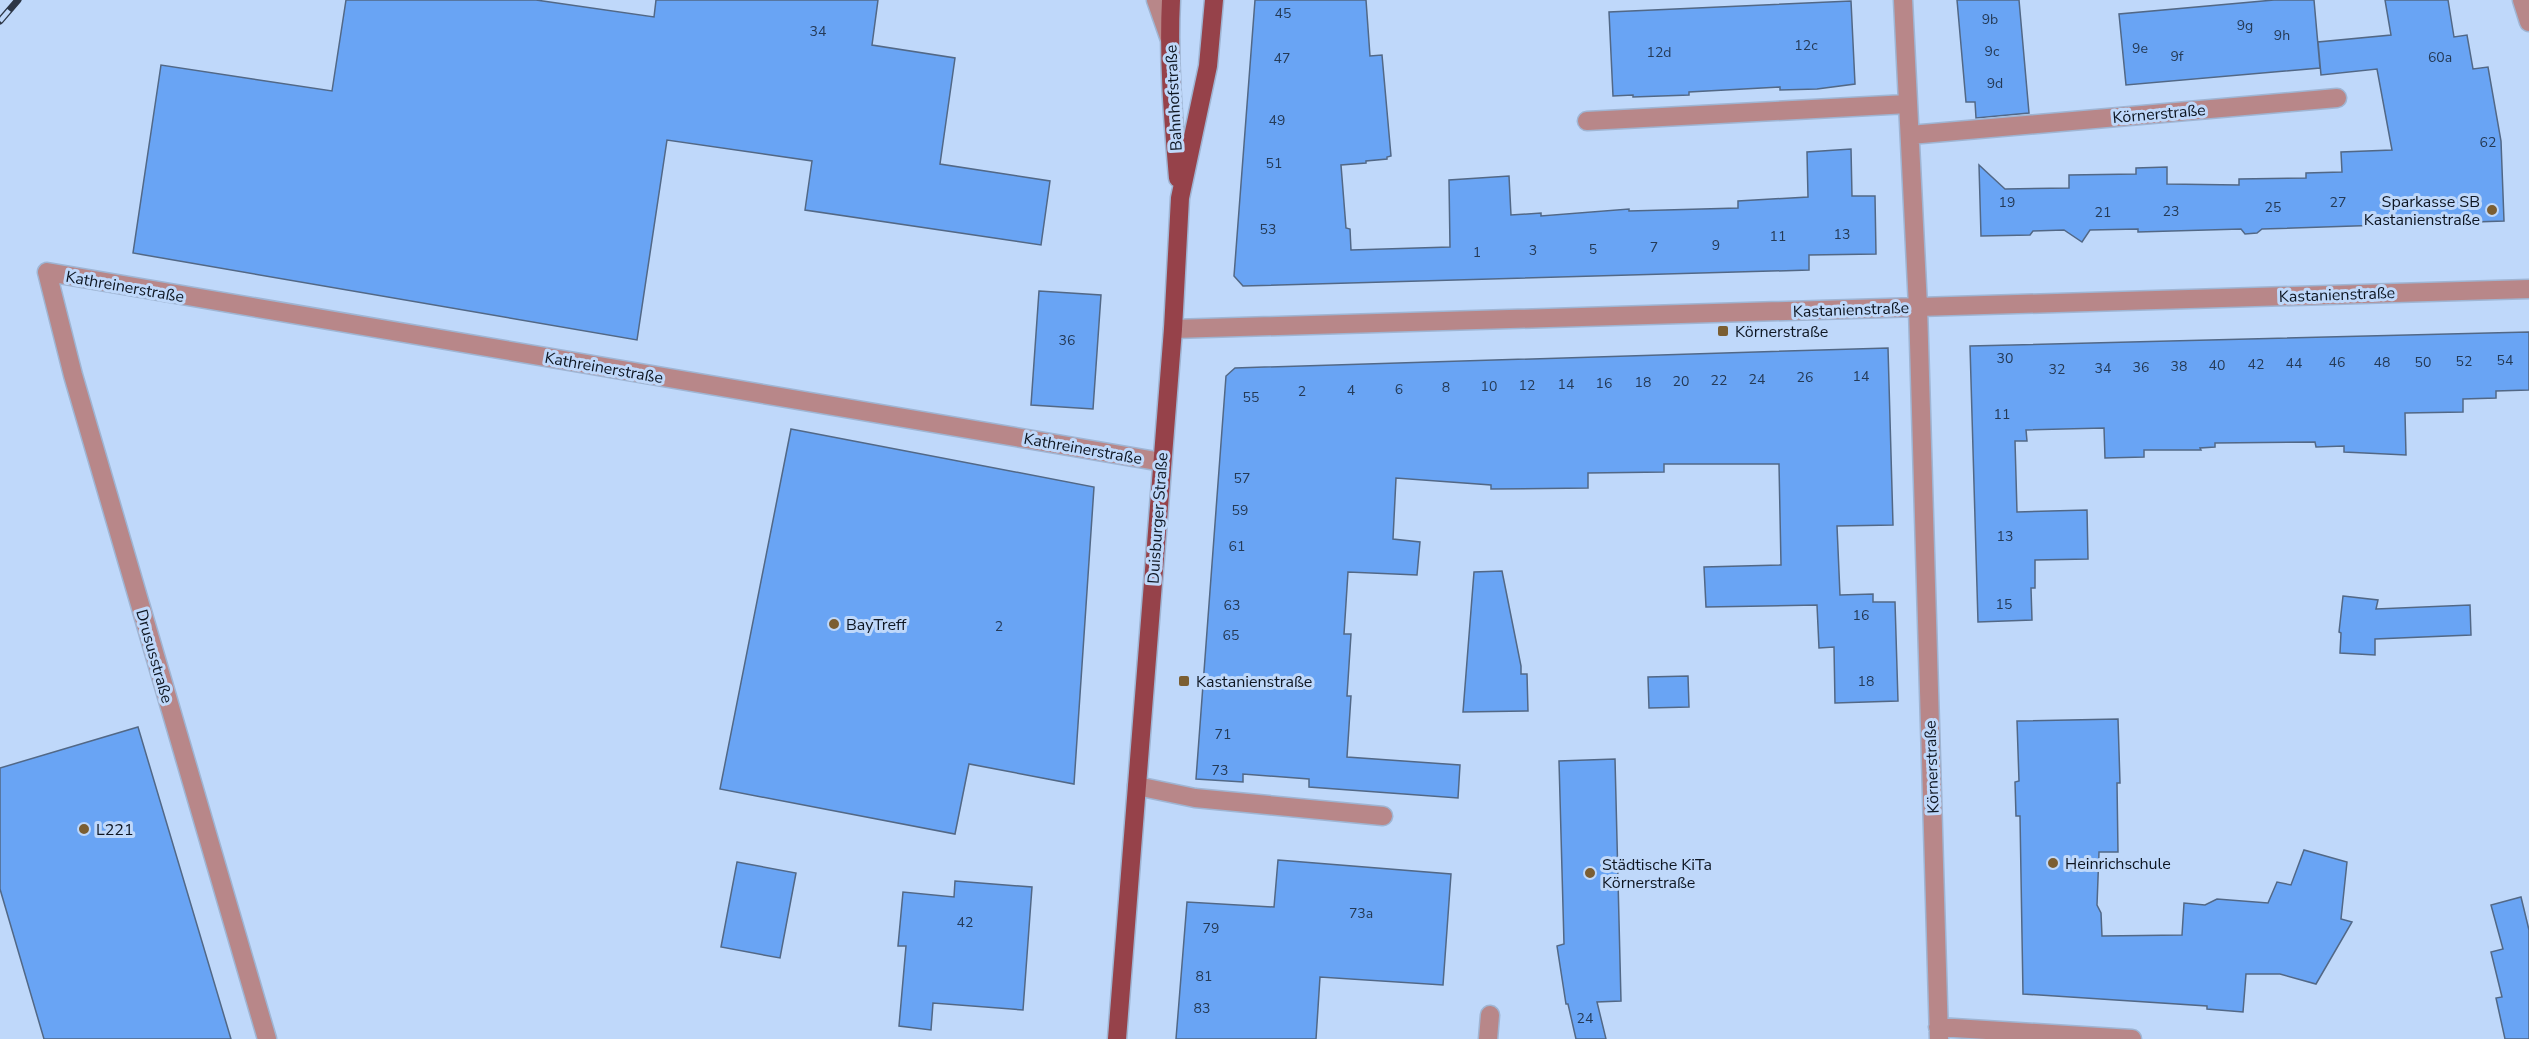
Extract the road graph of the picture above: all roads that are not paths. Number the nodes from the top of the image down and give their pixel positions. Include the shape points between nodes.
1 (1156, 0) edge
2 (1171, 0) edge
3 (1214, 0) edge
4 (1903, 0) edge
5 (2522, 0) edge
6 (2529, 22) edge
7 (1169, 37) junction
8 (2337, 98) dead end
9 (1908, 104) junction
10 (1587, 121) dead end
11 (1910, 135) junction
12 (1180, 198) junction
13 (47, 272) joint
14 (2529, 289) edge
15 (1918, 307) junction
16 (1173, 329) junction
17 (1162, 462) junction
18 (1137, 786) junction
19 (1383, 816) dead end
20 (1490, 1015) dead end
21 (1938, 1033) edge
22 (267, 1039) edge
23 (1117, 1039) edge
24 (1488, 1039) edge
25 (2132, 1039) edge

1 - 7 street, Bahnhofstraße
2 - 7 main road
3 - 12 main road, Duisburger Straße via 1208,66
4 - 9 street, Körnerstraße
5 - 6 street
7 - 12 main road, Bahnhofstraße
8 - 11 street, Körnerstraße
9 - 10 street
9 - 11 street, Körnerstraße
11 - 15 street, Körnerstraße
12 - 16 main road, Duisburger Straße
13 - 17 street, Kathreinerstraße
13 - 22 street, Drususstraße via 76,386
14 - 15 street, Kastanienstraße
15 - 16 street, Kastanienstraße
15 - 21 street, Körnerstraße
16 - 17 main road, Duisburger Straße
17 - 18 main road, Duisburger Straße
18 - 19 street via 1195,798
18 - 23 main road, Duisburger Straße
20 - 24 street
21 - 25 street

